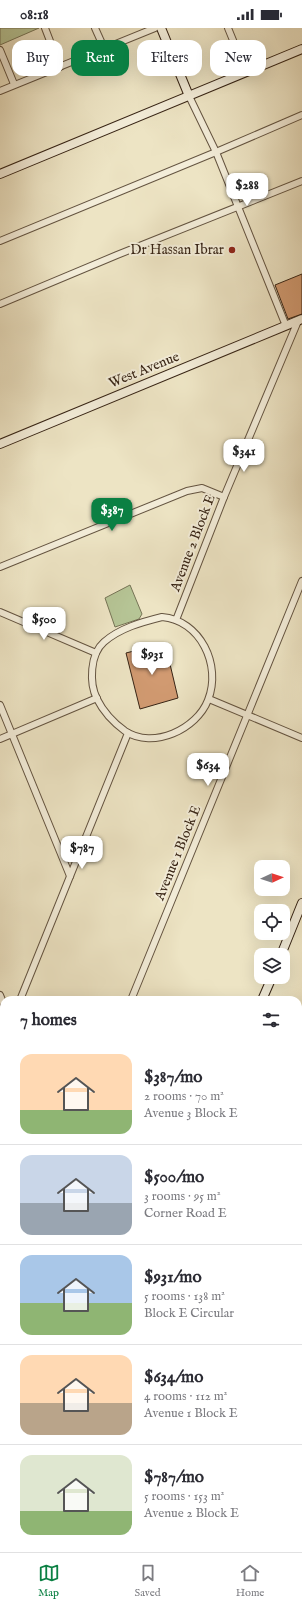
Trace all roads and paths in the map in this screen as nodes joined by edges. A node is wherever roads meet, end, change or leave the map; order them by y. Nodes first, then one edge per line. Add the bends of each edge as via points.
1 (45, 28) edge
2 (95, 28) edge
3 (155, 28) edge
4 (161, 28) edge
5 (228, 28) edge
6 (50, 40) edge
7 (100, 40) edge
8 (124, 40) edge
9 (233, 40) edge
10 (302, 49) edge
11 (0, 50) edge
12 (266, 64) edge
13 (36, 76) edge
14 (237, 76) edge
15 (14, 84) junction
16 (0, 91) edge
17 (190, 96) junction
18 (302, 115) edge
19 (216, 152) junction
20 (0, 174) edge
21 (302, 181) edge
22 (238, 208) junction
23 (0, 241) edge
24 (0, 304) edge
25 (300, 320) edge
26 (286, 326) junction
27 (0, 444) edge
28 (224, 497) junction
29 (0, 567) edge
30 (302, 581) edge
31 (0, 612) edge
32 (176, 620) junction
33 (96, 653) junction
34 (97, 698) junction
35 (209, 699) junction
36 (0, 704) edge
37 (246, 716) junction
38 (128, 733) junction
39 (12, 734) junction
40 (302, 738) edge
41 (0, 739) edge
42 (70, 876) junction
43 (302, 903) edge
44 (284, 948) edge
45 (269, 984) edge
46 (22, 996) edge
47 (133, 996) edge
48 (264, 996) edge

1 - 6 street
2 - 7 street
3 - 8 street
4 - 17 street
5 - 9 street
10 - 12 street
11 - 15 street
13 - 15 street
14 - 17 street
15 - 16 street
17 - 19 street
17 - 20 street
18 - 19 street
19 - 22 street
19 - 23 street
21 - 22 street
22 - 24 street via 116,255
22 - 26 street
25 - 26 street, West Avenue
25 - 28 street, Avenue 2 Block E
26 - 27 street, West Avenue
28 - 29 street via 202,488 187,491
28 - 32 street, Avenue 2 Block E
30 - 37 street, Avenue 1 Block E
31 - 33 street
32 - 33 street via 162,617 128,628 104,641
32 - 35 street via 193,630 208,655 212,674
33 - 34 street via 92,671
34 - 38 street via 113,720
34 - 39 street
35 - 37 street
35 - 38 street via 193,721 174,733 150,738
36 - 39 street
37 - 40 street
37 - 47 street, Avenue 1 Block E
38 - 42 street
39 - 41 street
39 - 42 street
42 - 46 street
43 - 44 street
45 - 48 street

